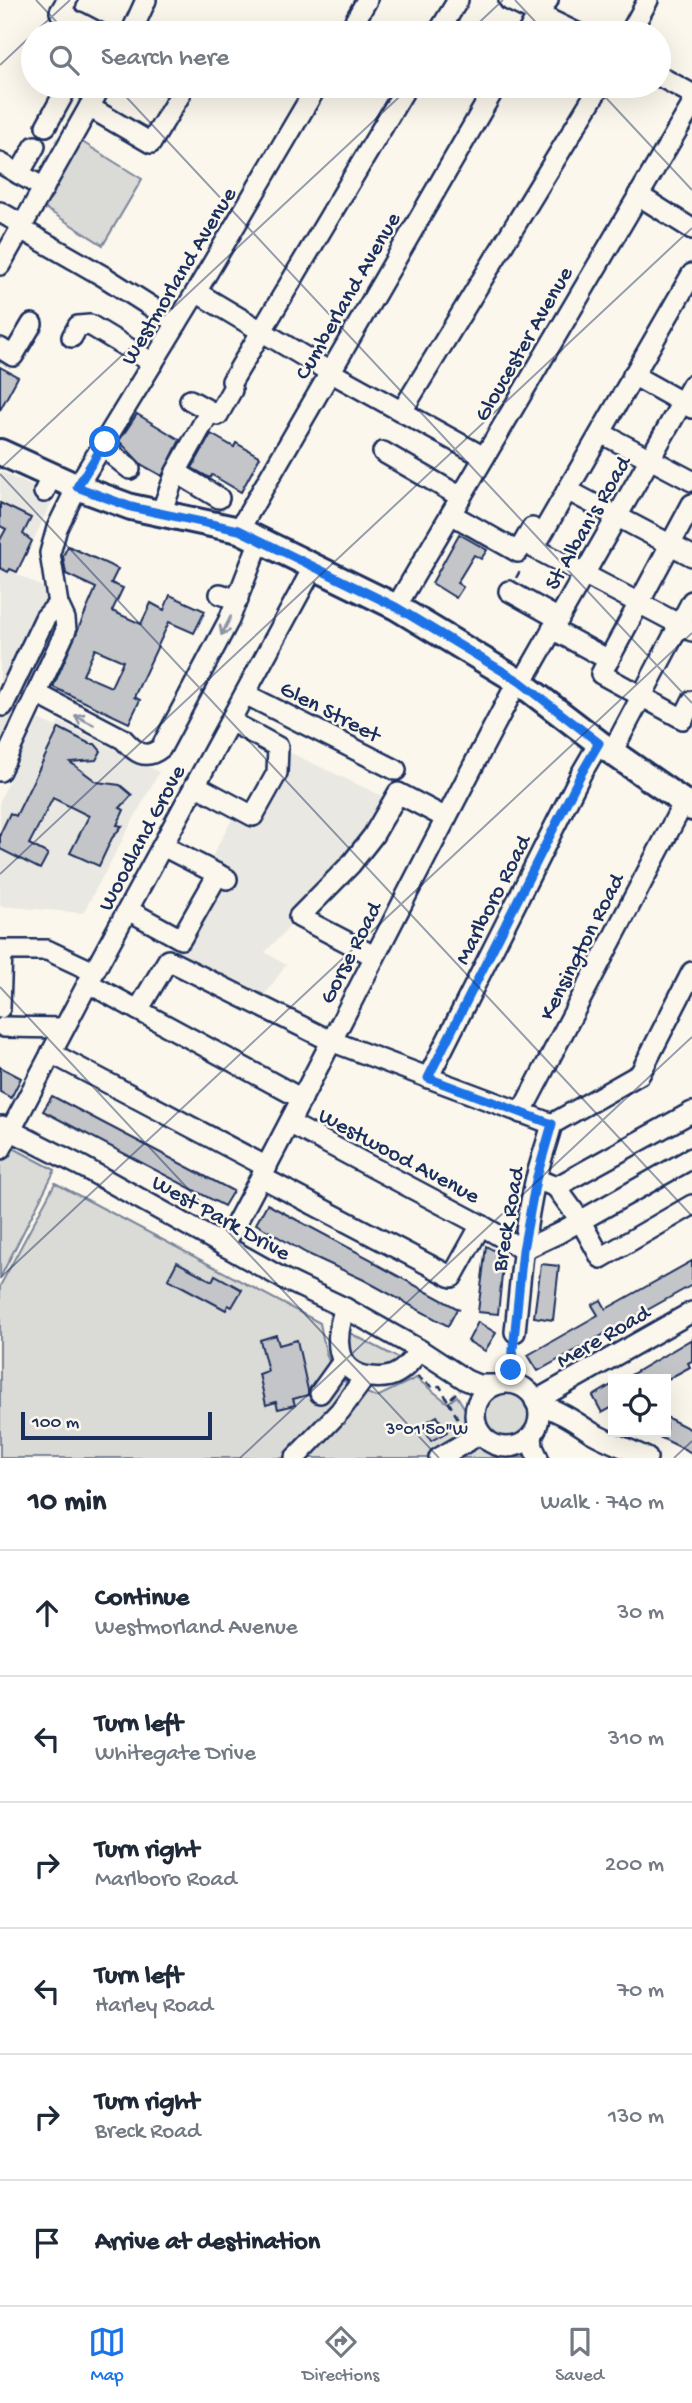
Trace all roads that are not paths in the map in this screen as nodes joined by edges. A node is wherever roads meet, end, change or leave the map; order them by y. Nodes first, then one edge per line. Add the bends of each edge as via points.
1 (146, 0) edge
2 (367, 0) edge
3 (458, 0) edge
4 (509, 0) edge
5 (648, 0) edge
6 (543, 7) edge
7 (136, 21) edge
8 (355, 21) edge
9 (445, 21) edge
10 (561, 21) edge
11 (637, 21) edge
12 (671, 83) edge
13 (692, 94) edge
14 (61, 98) edge
15 (94, 98) edge
16 (178, 98) edge
17 (310, 98) edge
18 (400, 98) edge
19 (489, 98) edge
20 (593, 98) edge
21 (692, 104) edge
22 (57, 105) junction
23 (86, 113) junction
24 (46, 126) dead end
25 (34, 146) dead end
26 (0, 163) edge
27 (19, 174) junction
28 (44, 188) junction
29 (638, 195) junction
30 (0, 212) edge
31 (22, 227) junction
32 (692, 229) edge
33 (0, 265) edge
34 (692, 274) edge
35 (196, 292) junction
36 (177, 323) junction
37 (32, 324) dead end
38 (262, 331) junction
39 (72, 337) dead end
40 (0, 348) edge
41 (153, 363) junction
42 (330, 372) junction
43 (633, 375) junction
44 (692, 385) edge
45 (190, 400) dead end
46 (687, 405) edge
47 (210, 411) junction
48 (402, 411) junction
49 (601, 433) junction
50 (105, 442) junction
51 (0, 452) edge
52 (383, 452) dead end
53 (484, 457) junction
54 (650, 460) junction
55 (130, 469) dead end
56 (176, 472) junction
57 (692, 481) edge
58 (77, 487) junction
59 (567, 490) junction
60 (219, 498) dead end
61 (692, 504) edge
62 (456, 505) junction
63 (161, 513) junction
64 (617, 517) junction
65 (532, 528) dead end
66 (249, 535) junction
67 (670, 545) junction
68 (692, 556) edge
69 (313, 568) junction
70 (584, 575) junction
71 (509, 591) dead end
72 (692, 601) edge
73 (638, 604) junction
74 (396, 607) junction
75 (61, 608) junction
76 (556, 624) junction
77 (686, 629) edge
78 (609, 660) junction
79 (520, 682) junction
80 (39, 688) junction
81 (245, 694) junction
82 (641, 695) junction
83 (692, 701) edge
84 (3, 706) dead end
85 (230, 721) junction
86 (605, 747) junction
87 (396, 770) dead end
88 (0, 771) edge
89 (195, 785) junction
90 (688, 805) edge
91 (446, 818) junction
92 (163, 846) junction
93 (128, 910) junction
94 (1, 950) edge
95 (374, 956) junction
96 (692, 972) edge
97 (91, 977) junction
98 (138, 1010) junction
99 (2, 1018) edge
100 (64, 1028) junction
101 (331, 1041) junction
102 (51, 1053) junction
103 (428, 1078) junction
104 (302, 1099) junction
105 (692, 1112) edge
106 (521, 1113) junction
107 (290, 1124) junction
108 (552, 1124) junction
109 (6, 1128) edge
110 (1, 1149) edge
111 (692, 1158) edge
112 (264, 1172) junction
113 (536, 1180) junction
114 (556, 1187) junction
115 (692, 1205) edge
116 (580, 1220) junction
117 (481, 1225) junction
118 (224, 1246) junction
119 (523, 1250) junction
120 (345, 1308) junction
121 (692, 1312) edge
122 (515, 1332) road end
123 (420, 1350) junction
124 (343, 1361) junction
125 (365, 1377) junction
126 (495, 1385) junction
127 (320, 1393) dead end
128 (536, 1402) junction
129 (534, 1431) junction
130 (592, 1432) junction
131 (480, 1438) edge
132 (518, 1453) edge
133 (295, 1458) edge
134 (439, 1458) edge
135 (538, 1458) edge
136 (647, 1458) edge

1 - 7 street
2 - 8 street
3 - 9 street
4 - 6 street
5 - 11 street
6 - 10 street
12 - 13 street
14 - 22 street
15 - 23 street
16 - 23 street via 151,143
17 - 35 street, Westmorland Avenue
18 - 38 street
19 - 42 street, Cumberland Avenue
20 - 48 street
21 - 29 street, Gloucester Avenue
22 - 23 street
22 - 24 street
23 - 28 street
25 - 27 street
26 - 27 street
27 - 28 street
28 - 31 street
29 - 32 street
29 - 53 street, Gloucester Avenue
30 - 31 street
31 - 33 street
31 - 36 street
34 - 43 street
35 - 36 street, Westmorland Avenue
35 - 38 street
36 - 41 street, Westmorland Avenue
37 - 40 street via 13,356
38 - 42 street
38 - 47 street via 218,415
39 - 41 street via 78,326 90,325
41 - 50 street, Westmorland Avenue
42 - 48 street
42 - 66 street, Cumberland Avenue
43 - 46 street
43 - 49 street
44 - 46 street, St Alban's Road
45 - 47 street
46 - 54 street, St Alban's Road
47 - 56 street
48 - 53 street
49 - 54 street
49 - 59 street
50 - 55 street
50 - 58 street, Westmorland Avenue
51 - 58 main road via 48,484
52 - 62 street
53 - 62 street, Gloucester Avenue
54 - 57 street
54 - 64 street, St Alban's Road
56 - 60 street
56 - 63 street
58 - 63 main road
58 - 75 street, Westmorland Avenue via 66,528 50,553
59 - 64 street
59 - 70 street via 534,548
61 - 67 street
62 - 65 street via 518,552
62 - 74 street, Gloucester Avenue
63 - 66 main road
64 - 67 street
64 - 70 street, St Alban's Road
66 - 69 main road
66 -> 80 street, Cumberland Avenue via 229,597 161,748 152,755 51,703
67 - 68 street
67 - 73 street
69 - 74 main road
69 - 81 street, Woodland Grove
70 - 73 street
70 - 76 street, St Alban's Road
71 - 76 street
72 - 77 street, Marlboro Road
73 - 77 street
73 - 78 street
74 - 79 main road
75 - 80 street, Westmorland Avenue via 66,630
75 - 84 street via 45,618
76 - 78 street
76 - 79 street, St Alban's Road
77 - 82 street, Marlboro Road
78 - 82 street via 601,674
79 - 86 main road
79 - 91 street, Gorse Road
80 - 88 street, Westmorland Avenue
81 - 85 street, Woodland Grove
81 - 87 street, Glen Street
82 - 83 street via 682,719
82 - 86 street, Marlboro Road
85 - 89 street, Woodland Grove
85 - 89 street via 278,747 277,773 253,816
86 - 90 main road
86 - 103 street, Marlboro Road via 581,774
89 - 92 street, Woodland Grove
90 - 106 street, Kensington Road
91 - 95 street, Gorse Road
91 - 95 street via 398,793 351,864 299,917
92 - 93 street, Woodland Grove
92 - 93 street via 223,877 181,939
93 - 97 street, Woodland Grove
94 - 97 street, Westwood Avenue via 47,950
94 - 99 street
95 - 101 street, Gorse Road
96 - 108 street via 640,1074
97 - 98 street, Westwood Avenue
97 - 100 street, Woodland Grove
98 - 101 street via 168,960
98 - 104 street, Westwood Avenue
99 - 100 street
100 - 102 street, Woodland Grove
101 - 103 street
101 - 104 street, Gorse Road
102 - 109 street, Woodland Grove
102 - 112 street
103 - 106 street
104 - 107 street, Gorse Road
105 - 114 street
106 - 108 street
107 - 112 street, Gorse Road
107 - 117 street, Westwood Avenue
108 - 113 street, Breck Road
109 - 110 street, Woodland Grove
109 - 118 street, West Park Drive
111 - 116 street
112 - 117 street via 452,1277
112 - 118 street, Gorse Road
113 - 114 street
113 - 119 street, Breck Road
114 - 116 street
115 - 116 street via 601,1258
116 - 119 street
117 - 119 street, Westwood Avenue
118 - 120 street, West Park Drive
119 - 122 street, Breck Road
120 - 123 street, West Park Drive
120 - 124 street via 338,1334
121 - 128 street, Mere Road
123 - 125 street via 400,1372
123 - 126 street, West Park Drive via 471,1382
123 - 131 street, West Park Drive via 459,1390
124 - 125 street
124 - 127 street
125 - 133 street
126 - 128 street via 514,1384 527,1390
126 - 131 street via 480,1397
128 - 129 street via 539,1416
128 - 130 street
129 - 130 street via 557,1424
129 - 132 street
129 - 135 street
130 - 136 street
131 - 132 street
131 - 134 street

